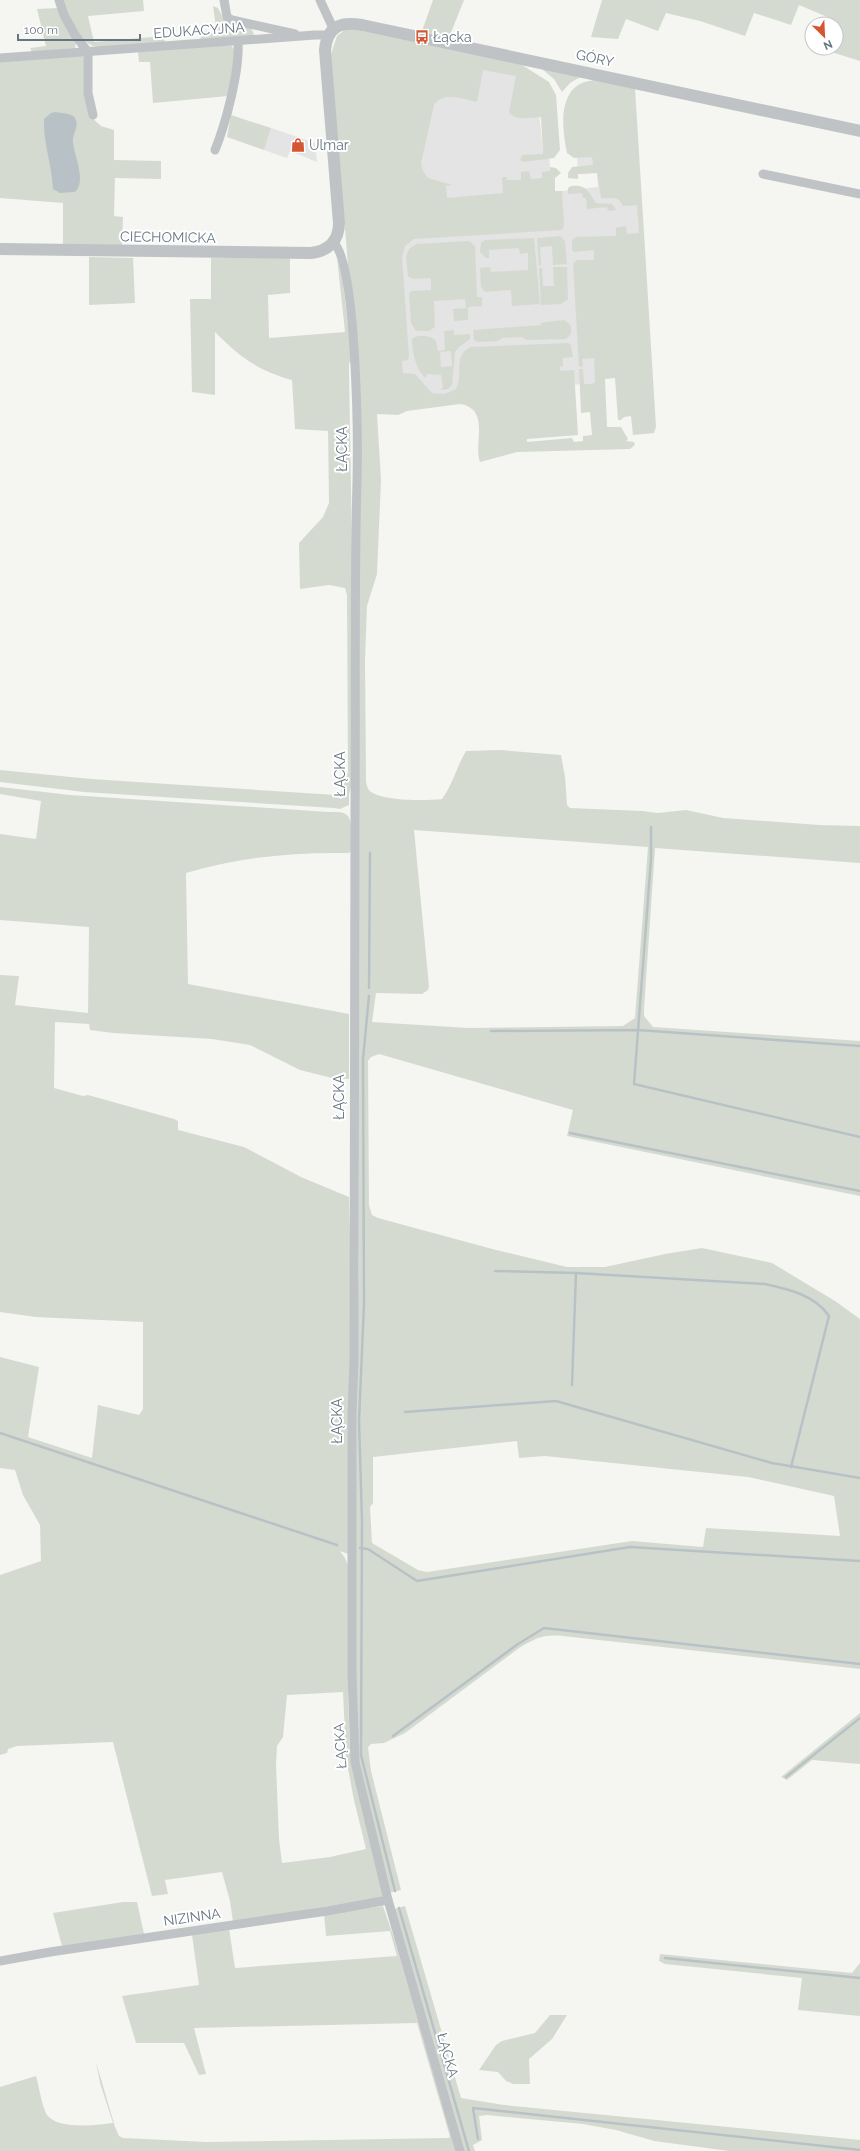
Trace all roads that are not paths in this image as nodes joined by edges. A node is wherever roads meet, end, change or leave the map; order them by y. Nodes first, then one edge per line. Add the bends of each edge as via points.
1 (59, 0) edge
2 (224, 0) edge
3 (320, 0) edge
4 (331, 32) junction
5 (302, 36) junction
6 (238, 41) junction
7 (88, 52) junction
8 (0, 58) edge
9 (93, 115) dead end
10 (860, 130) edge
11 (215, 150) dead end
12 (763, 174) dead end
13 (860, 194) edge
14 (334, 243) junction
15 (0, 249) edge
16 (388, 1900) junction
17 (0, 1962) edge
18 (460, 2151) edge

1 - 7 street via 75,35
2 - 5 street via 227,17 232,20
3 - 4 street
4 - 5 street, EDUKACYJNA
4 - 10 street, GÓRY via 348,23 362,25
4 - 14 street via 325,54 339,223
5 - 6 street, EDUKACYJNA
6 - 7 street, EDUKACYJNA
6 - 11 street via 230,98
7 - 8 street, EDUKACYJNA
7 - 9 street via 88,88
12 - 13 street
14 - 15 street, CIECHOMICKA via 323,250 311,253
14 - 16 street, ŁĄCKA via 341,255 347,288 355,366 358,451 352,1415 354,1747 359,1785
16 - 17 street, NIZINNA
16 - 18 street, ŁĄCKA

